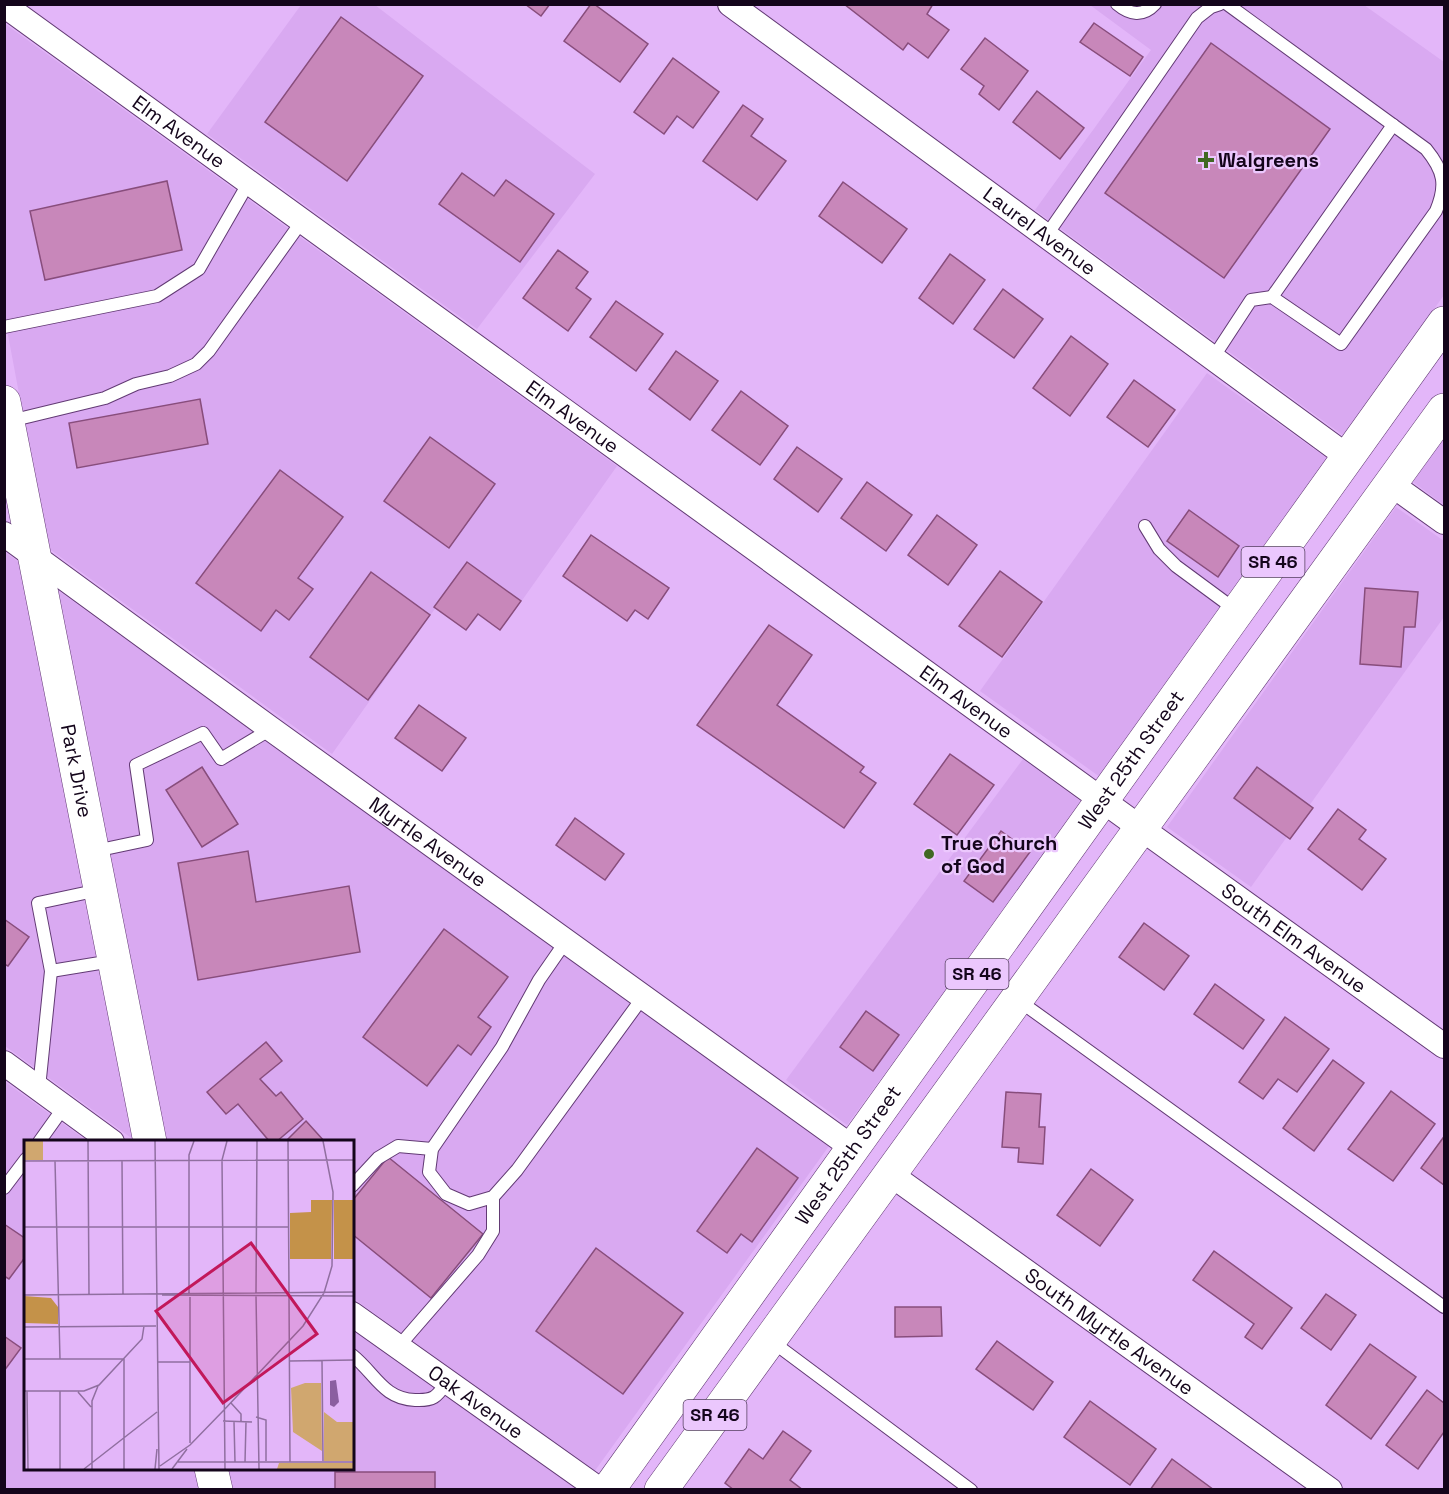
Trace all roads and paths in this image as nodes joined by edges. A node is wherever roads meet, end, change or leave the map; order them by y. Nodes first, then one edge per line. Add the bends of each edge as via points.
1 (730, 4) edge
2 (1117, 4) edge
3 (1155, 4) edge
4 (1220, 4) edge
5 (1227, 4) edge
6 (4, 5) edge
7 (1393, 125) junction
8 (249, 182) junction
9 (302, 221) junction
10 (1046, 236) junction
11 (1272, 297) junction
12 (1444, 323) edge
13 (4, 327) edge
14 (1213, 358) junction
15 (1444, 410) edge
16 (6, 411) edge
17 (1348, 457) junction
18 (1391, 484) junction
19 (1444, 522) edge
20 (1145, 526) dead end
21 (4, 534) edge
22 (34, 555) junction
23 (1238, 611) junction
24 (271, 729) junction
25 (1102, 801) junction
26 (1142, 830) junction
27 (92, 852) junction
28 (100, 890) junction
29 (566, 942) junction
30 (114, 961) junction
31 (51, 971) junction
32 (643, 997) junction
33 (1018, 1000) junction
34 (1444, 1046) edge
35 (4, 1063) edge
36 (39, 1088) junction
37 (64, 1107) junction
38 (40, 1140) edge
39 (109, 1140) edge
40 (150, 1140) edge
41 (853, 1148) junction
42 (432, 1149) junction
43 (24, 1162) edge
44 (890, 1174) junction
45 (354, 1184) edge
46 (4, 1188) edge
47 (493, 1197) junction
48 (1444, 1307) edge
49 (356, 1322) edge
50 (770, 1340) junction
51 (399, 1346) junction
52 (354, 1357) edge
53 (448, 1381) junction
54 (211, 1470) edge
55 (216, 1490) edge
56 (600, 1490) edge
57 (608, 1490) edge
58 (661, 1490) edge
59 (971, 1490) edge
60 (1330, 1490) edge

1 - 10 street, Laurel Avenue
2 - 3 lane via 1139,14
4 - 10 lane via 1197,18
5 - 7 lane
6 - 8 street, Elm Avenue
7 - 11 lane
7 - 11 lane via 1426,149 1443,179 1442,197 1423,230 1341,344
8 - 9 street, Elm Avenue
8 - 13 lane via 199,269 157,297
9 - 16 lane via 196,364 105,398
9 - 25 street, Elm Avenue
10 - 14 street, Laurel Avenue
11 - 14 lane via 1251,300
12 - 17 main road, West 25th Street / SR 46
14 - 17 street, Laurel Avenue
15 - 18 main road, SR 46
16 - 22 main road, Park Drive
17 - 23 main road, West 25th Street / SR 46
18 - 19 street
18 - 26 main road, SR 46
20 - 23 lane via 1159,549 1176,566
21 - 22 street, Myrtle Avenue
22 - 24 street, Myrtle Avenue
22 - 27 main road, Park Drive
23 - 25 main road, West 25th Street / SR 46
24 - 27 lane via 221,759 203,733 136,765 147,840
24 - 29 street, Myrtle Avenue
25 - 26 street, Elm Avenue
25 - 41 main road, West 25th Street / SR 46
26 - 33 main road, SR 46
26 - 34 street, South Elm Avenue
27 - 28 main road, Park Drive
28 - 30 main road, Park Drive
28 - 31 lane via 38,903
29 - 32 street, Myrtle Avenue
29 - 42 lane via 539,980 502,1047
30 - 31 lane
30 - 40 main road, Park Drive
31 - 36 lane
32 - 41 street, Myrtle Avenue
32 - 47 lane
33 - 44 main road, SR 46
33 - 48 lane
35 - 36 street
36 - 37 street
37 - 38 lane
37 - 39 street
41 - 50 main road via 848,1191 779,1287
41 - 57 main road, West 25th Street / SR 46
42 - 45 lane via 398,1146 378,1158
42 - 47 lane via 429,1172 446,1194 469,1204
43 - 46 lane
44 - 50 main road, SR 46
44 - 60 street, South Myrtle Avenue
47 - 51 lane via 493,1231
49 - 51 street, Oak Avenue
50 - 58 main road, SR 46
50 - 59 lane
51 - 53 street, Oak Avenue
52 - 53 lane via 396,1397 426,1401 437,1396
53 - 56 street, Oak Avenue
54 - 55 main road

